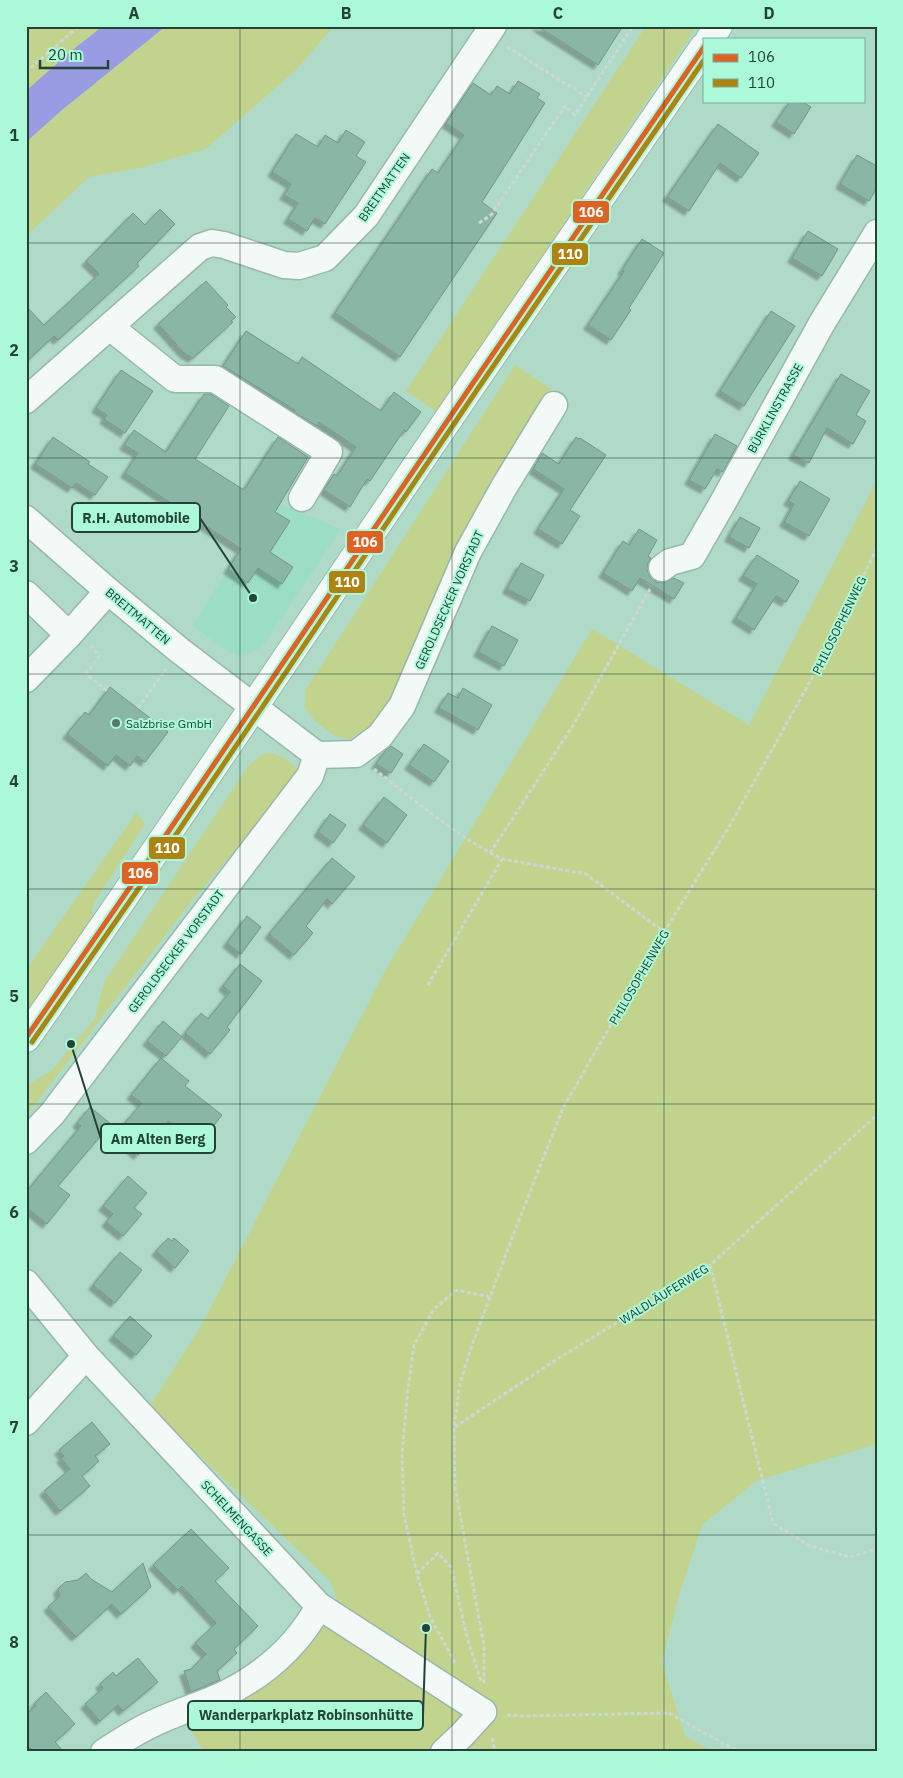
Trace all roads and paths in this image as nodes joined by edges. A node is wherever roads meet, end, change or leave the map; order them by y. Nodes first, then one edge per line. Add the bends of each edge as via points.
1 (79, 26) edge
2 (633, 26) edge
3 (718, 26) edge
4 (490, 30) edge
5 (711, 38) edge
6 (703, 48) edge
7 (26, 72) edge
8 (587, 97) junction
9 (479, 223) dead end
10 (877, 233) edge
11 (110, 327) junction
12 (26, 400) edge
13 (554, 405) dead end
14 (302, 498) dead end
15 (26, 519) edge
16 (877, 548) edge
17 (662, 568) joint
18 (108, 591) junction
19 (26, 594) edge
20 (73, 632) junction
21 (164, 671) dead end
22 (26, 679) edge
23 (107, 691) dead end
24 (138, 708) dead end
25 (254, 709) junction
26 (356, 754) junction
27 (317, 755) junction
28 (490, 853) junction
29 (502, 859) junction
30 (664, 932) junction
31 (428, 985) dead end
32 (26, 1038) edge
33 (877, 1115) edge
34 (26, 1141) edge
35 (710, 1265) junction
36 (26, 1283) edge
37 (490, 1297) junction
38 (86, 1356) junction
39 (26, 1422) edge
40 (454, 1427) junction
41 (877, 1550) edge
42 (417, 1574) junction
43 (319, 1606) junction
44 (483, 1702) junction
45 (104, 1752) edge
46 (444, 1752) edge
47 (739, 1752) edge

1 - 7 path
2 - 8 path
3 - 5 main road
4 - 8 path
4 - 11 street, BREITMATTEN via 366,216 325,258 299,266 284,265 224,244 212,243 200,247
6 - 25 main road
8 - 9 path via 575,115 565,106 491,215
10 - 17 street, BÜRKLINSTRASSE via 822,323 692,556 670,562
11 - 12 street, BREITMATTEN
11 - 14 street via 176,380 215,379 329,452
13 - 26 street, GEROLDSECKER VORSTADT via 468,552 402,706 380,736
15 - 18 street, BREITMATTEN
16 - 30 path, PHILOSOPHENWEG via 822,660 730,825
17 - 28 path via 576,721
18 - 20 street
18 - 25 street, BREITMATTEN
19 - 20 street
20 - 22 street
20 - 23 path via 83,633 99,656 86,674
21 - 24 path
25 - 27 street
25 - 32 main road
26 - 27 street
26 - 28 path via 433,814
27 - 34 street, GEROLDSECKER VORSTADT via 310,776 52,1114
28 - 29 path
29 - 30 path via 586,874
29 - 31 path
30 - 37 path, PHILOSOPHENWEG via 563,1108
33 - 35 path, WALDLÄUFERWEG
35 - 40 path, WALDLÄUFERWEG
35 - 41 path via 773,1523 810,1546 850,1557
36 - 38 street, SCHELMENGASSE
37 - 40 path, PHILOSOPHENWEG via 460,1383
37 - 42 path via 457,1290 434,1309 414,1345 402,1454 404,1515
38 - 39 street
38 - 43 street, SCHELMENGASSE
40 - 44 path, PHILOSOPHENWEG via 455,1487 484,1646
42 - 44 path via 430,1617 455,1663
42 - 44 path via 438,1553 451,1566
43 - 44 street, SCHELMENGASSE
43 - 45 street via 293,1645 259,1675 225,1694 152,1724
44 - 46 street via 463,1734
44 - 47 path via 525,1716 668,1713

